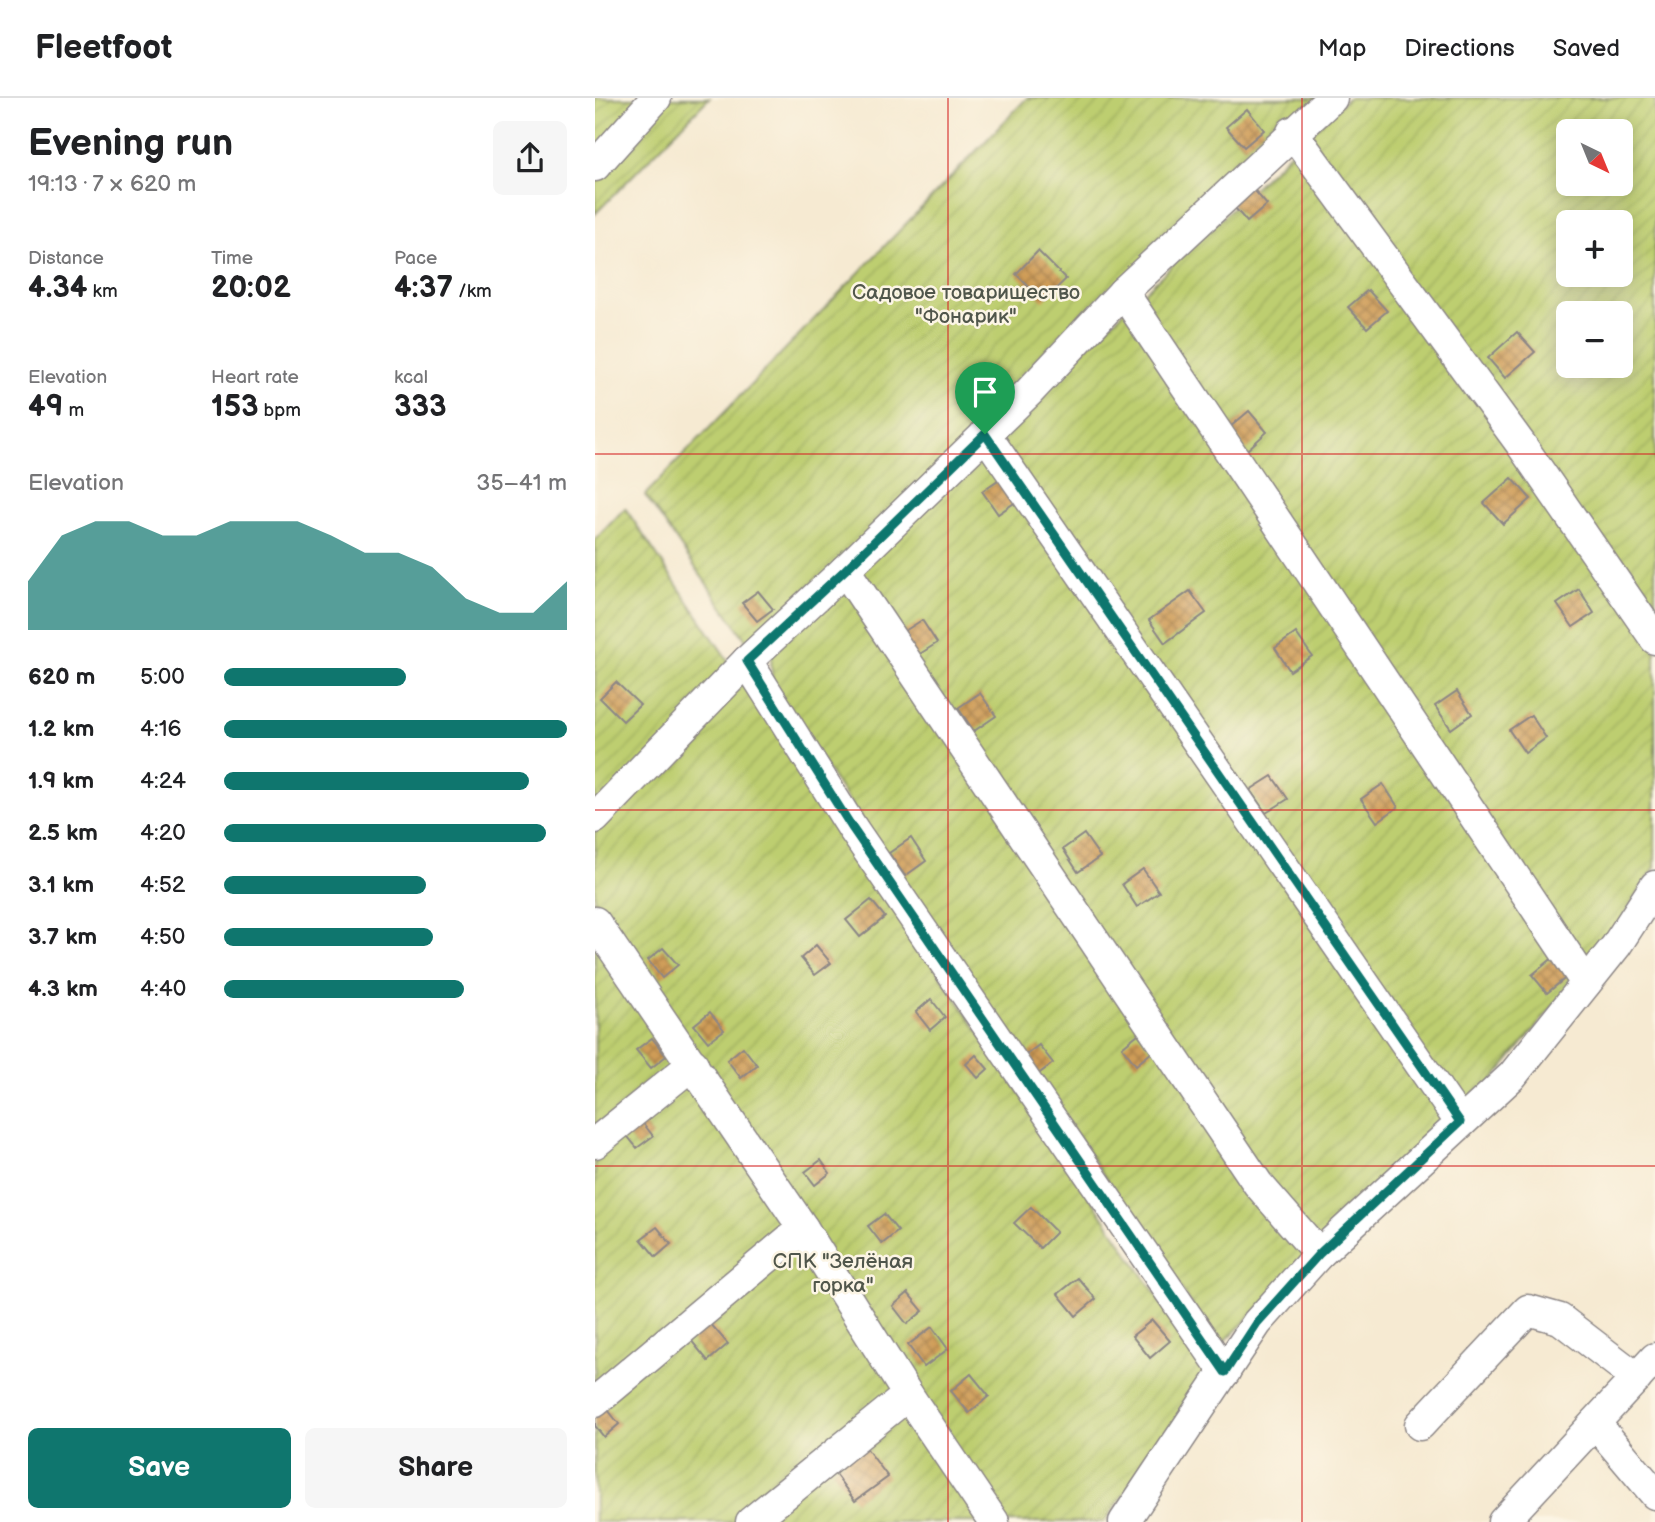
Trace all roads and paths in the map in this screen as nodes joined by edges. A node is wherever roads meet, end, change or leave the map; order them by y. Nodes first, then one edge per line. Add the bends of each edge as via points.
1 (656, 98) edge
2 (1332, 98) edge
3 (1292, 132) junction
4 (595, 166) edge
5 (1123, 292) junction
6 (985, 434) junction
7 (845, 570) junction
8 (1655, 639) edge
9 (747, 661) junction
10 (595, 818) edge
11 (1655, 886) edge
12 (595, 922) edge
13 (1586, 984) junction
14 (693, 1064) junction
15 (1460, 1122) junction
16 (595, 1143) edge
17 (803, 1228) junction
18 (1319, 1254) junction
19 (1646, 1368) edge
20 (1225, 1372) junction
21 (908, 1395) junction
22 (595, 1402) edge
23 (1595, 1423) junction
24 (1420, 1425) dead end
25 (1655, 1494) edge
26 (751, 1522) edge
27 (994, 1522) edge
28 (1124, 1522) edge
29 (1503, 1522) edge

1 - 4 street
2 - 3 street
3 - 5 street
3 - 8 street via 1520,443
5 - 6 street
5 - 13 street
6 - 7 street
6 - 15 street
7 - 9 street
7 - 18 street via 1258,1184
9 - 10 street
9 - 20 street via 853,829
11 - 13 street
12 - 14 street
13 - 15 street via 1512,1076
14 - 16 street
14 - 17 street
15 - 18 street
17 - 21 street
17 - 22 street
18 - 20 street via 1257,1323
19 - 23 street
19 - 24 street via 1560,1318 1528,1310
20 - 28 street
21 - 26 street
21 - 27 street
23 - 25 street
23 - 29 street

